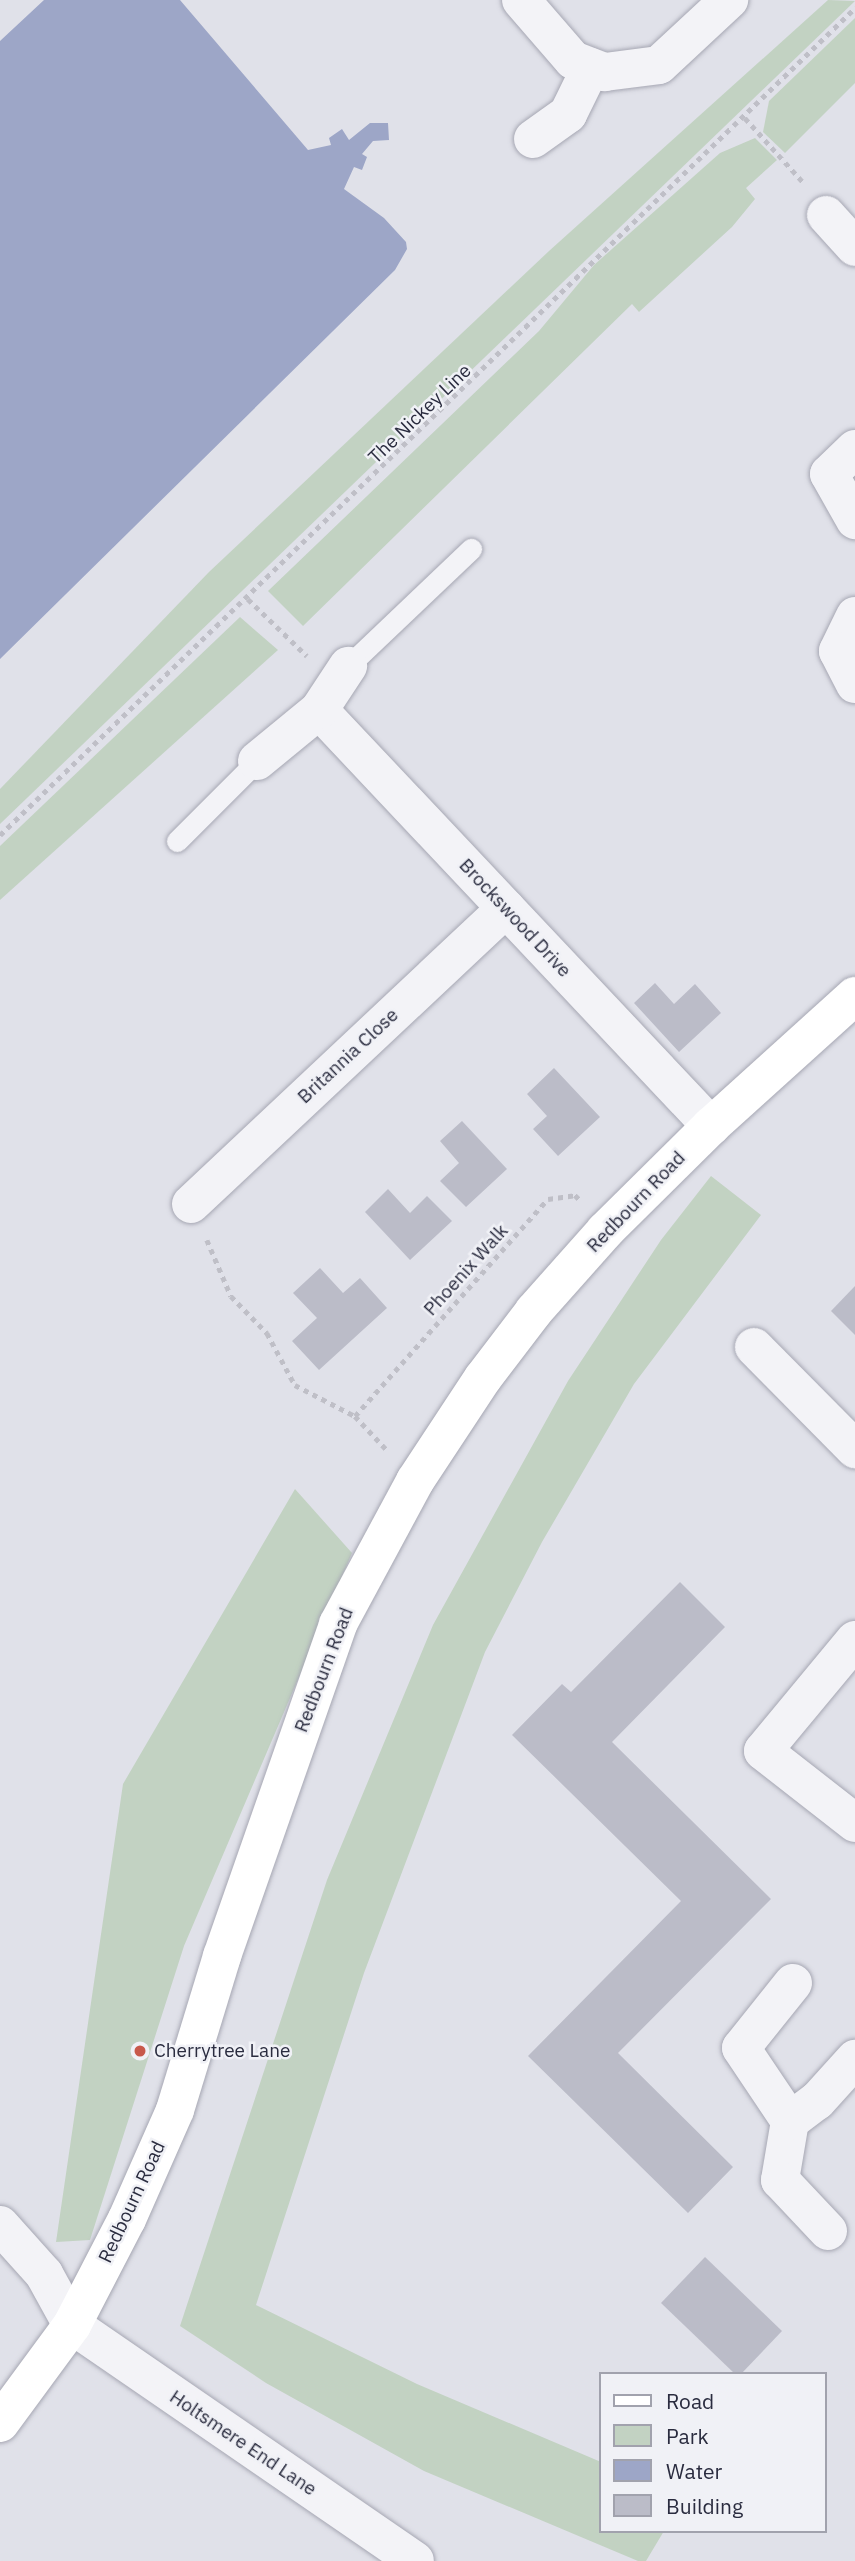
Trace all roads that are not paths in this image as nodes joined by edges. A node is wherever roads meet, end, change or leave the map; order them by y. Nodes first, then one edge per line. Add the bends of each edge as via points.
1 (521, 0) edge
2 (729, 0) edge
3 (591, 67) junction
4 (533, 139) dead end
5 (826, 215) road end
6 (855, 247) edge
7 (855, 449) edge
8 (855, 520) edge
9 (471, 549) dead end
10 (855, 616) edge
11 (855, 684) edge
12 (333, 686) junction
13 (257, 761) joint
14 (177, 841) dead end
15 (506, 908) junction
16 (855, 996) edge
17 (710, 1126) junction
18 (191, 1204) road end
19 (754, 1347) dead end
20 (855, 1449) edge
21 (855, 1640) edge
22 (855, 1823) edge
23 (793, 1983) dead end
24 (855, 2059) edge
25 (790, 2121) junction
26 (0, 2225) edge
27 (828, 2231) dead end
28 (72, 2325) junction
29 (0, 2423) edge
30 (415, 2561) edge

1 - 3 street via 573,60
2 - 3 street via 659,65 605,72
3 - 4 street via 568,114
5 - 6 street
7 - 8 street via 829,474
9 - 12 lane
10 - 11 street via 838,651
12 - 13 street
12 - 15 street, Brockswood Drive
13 - 14 lane
15 - 17 street, Brockswood Drive
15 - 18 street, Britannia Close
16 - 17 main road, Redbourn Road
17 - 28 main road, Redbourn Road via 605,1231 534,1311 483,1378 415,1481 338,1624 222,1956 175,2110 127,2219
19 - 20 street
21 - 22 street via 763,1751
23 - 25 street via 741,2048
24 - 25 street via 817,2101
25 - 27 street via 780,2180
26 - 28 street via 44,2274
28 - 29 main road, Redbourn Road
28 - 30 street, Holtsmere End Lane

